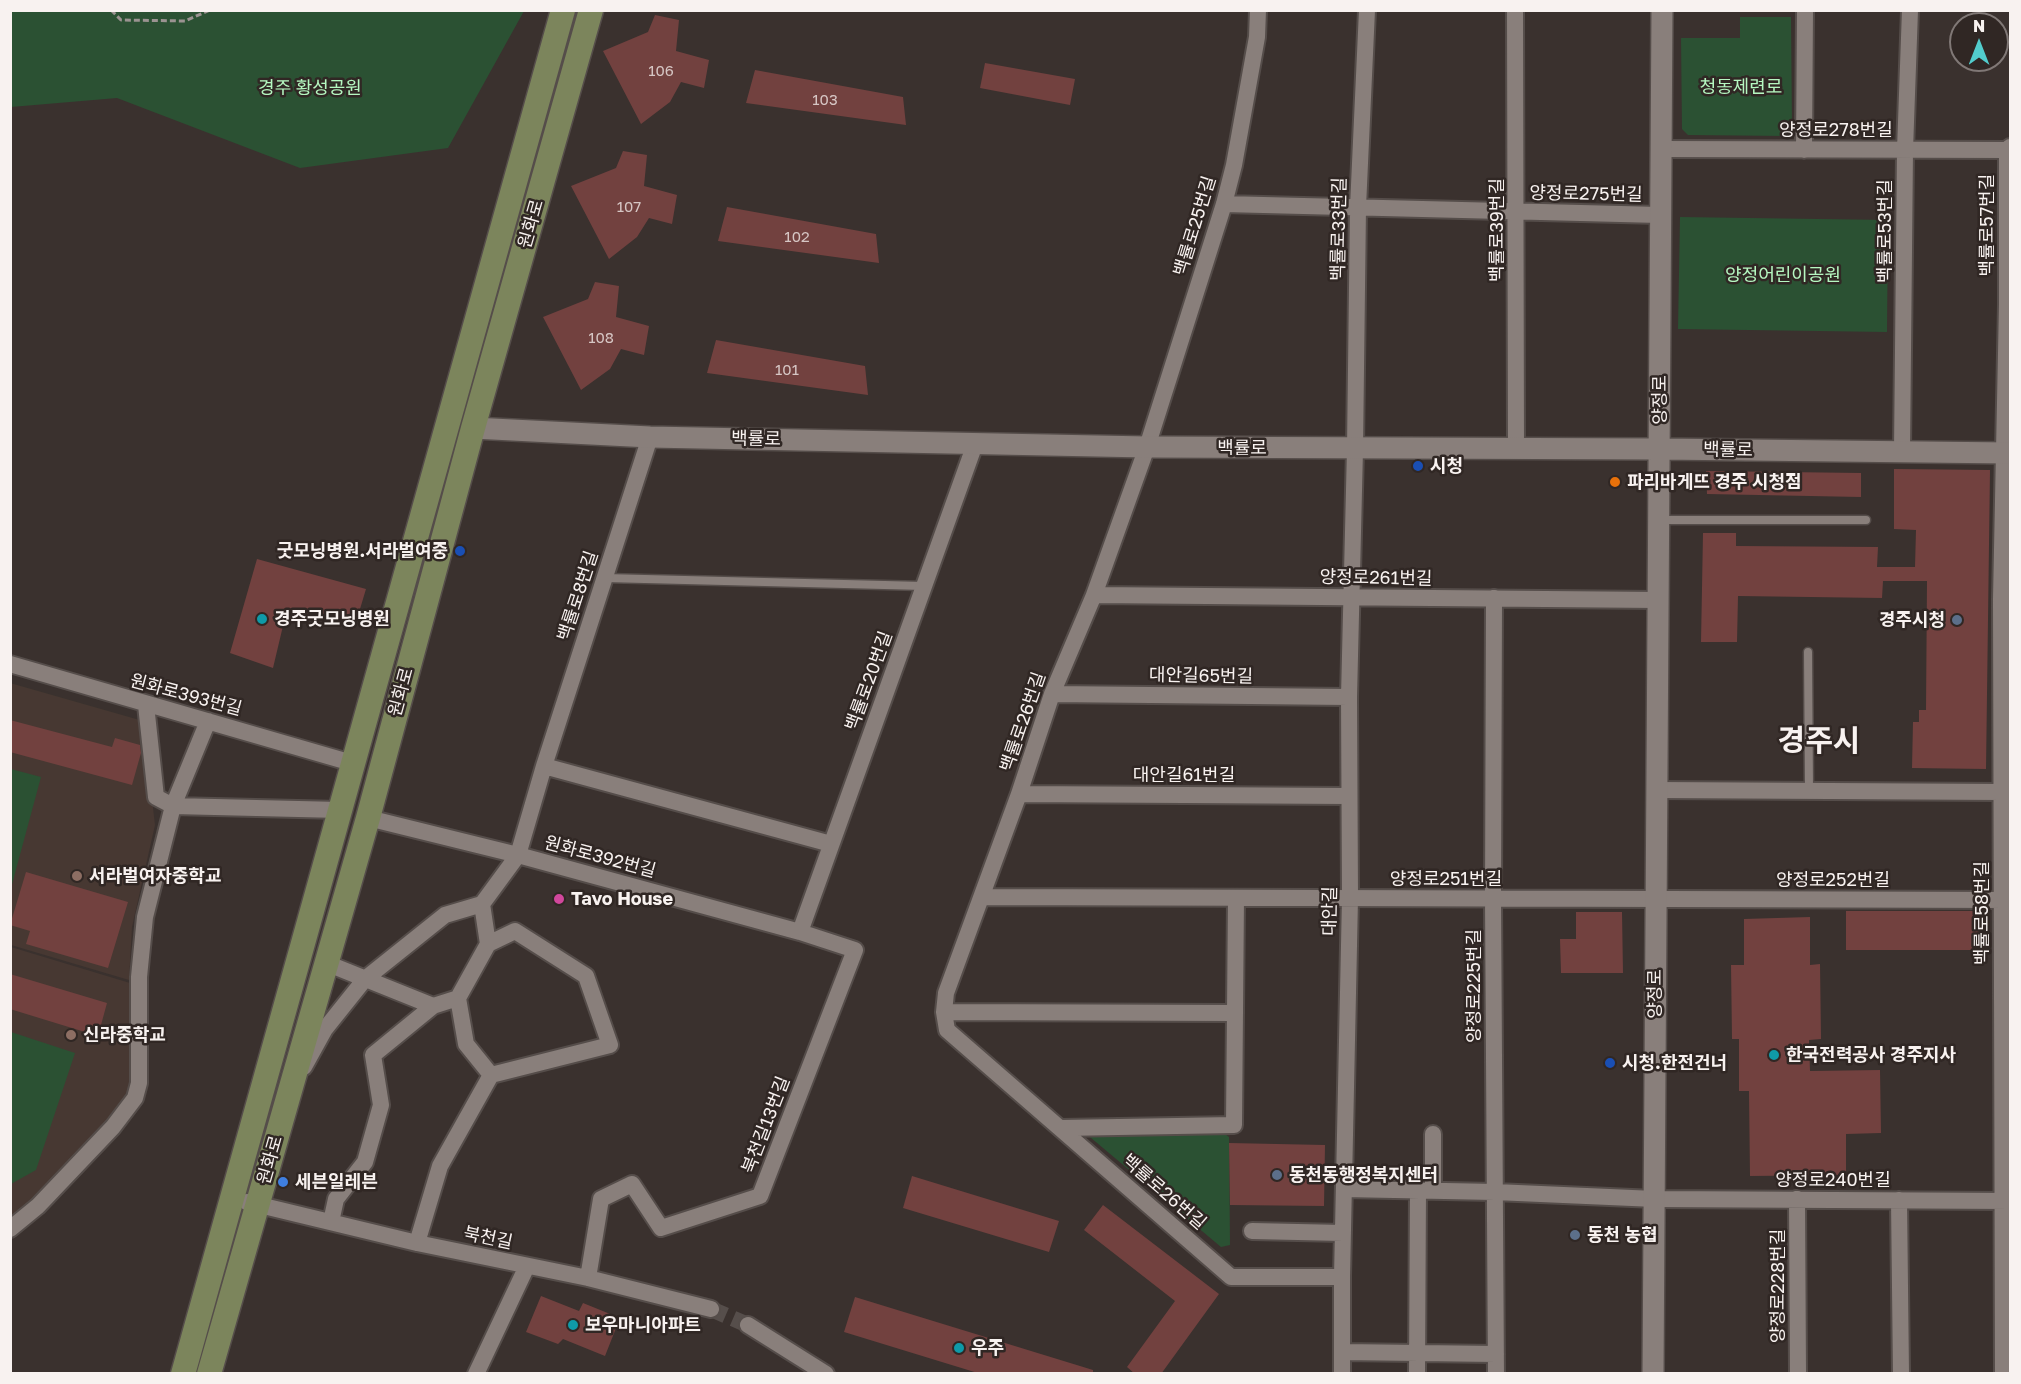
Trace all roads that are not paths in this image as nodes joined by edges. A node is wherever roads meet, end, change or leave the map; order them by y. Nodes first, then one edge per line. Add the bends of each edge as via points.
1 (563, 10) edge
2 (591, 10) edge
3 (1258, 10) edge
4 (1367, 10) edge
5 (1515, 10) edge
6 (1662, 10) edge
7 (1805, 10) edge
8 (1910, 10) edge
9 (1661, 149) junction
10 (2009, 149) edge
11 (1804, 150) junction
12 (1905, 150) junction
13 (1224, 204) junction
14 (1358, 207) junction
15 (1517, 211) junction
16 (1660, 215) junction
17 (2009, 304) edge
18 (446, 426) junction
19 (473, 428) junction
20 (650, 437) junction
21 (975, 444) junction
22 (1148, 447) junction
23 (1355, 449) junction
24 (1516, 449) junction
25 (1660, 449) junction
26 (1902, 451) junction
27 (2007, 453) edge
28 (1658, 520) junction
29 (1866, 520) dead end
30 (604, 578) junction
31 (924, 586) junction
32 (1094, 594) junction
33 (1352, 597) junction
34 (1494, 598) junction
35 (2006, 599) edge
36 (1658, 600) junction
37 (1808, 652) dead end
38 (10, 664) edge
39 (1052, 694) junction
40 (1349, 697) junction
41 (146, 705) junction
42 (208, 721) junction
43 (352, 764) junction
44 (544, 766) junction
45 (1656, 790) junction
46 (1809, 791) junction
47 (2002, 792) junction
48 (1019, 794) junction
49 (1348, 796) junction
50 (173, 806) junction
51 (340, 810) junction
52 (368, 818) junction
53 (831, 844) junction
54 (518, 855) junction
55 (982, 897) junction
56 (1236, 898) junction
57 (1350, 898) junction
58 (1493, 899) junction
59 (1655, 899) junction
60 (2006, 900) edge
61 (482, 904) junction
62 (800, 932) junction
63 (488, 944) junction
64 (855, 950) joint
65 (326, 963) junction
66 (364, 979) junction
67 (458, 998) junction
68 (433, 1006) junction
69 (944, 1012) junction
70 (1234, 1013) junction
71 (491, 1075) junction
72 (290, 1091) junction
73 (1061, 1128) junction
74 (1433, 1134) dead end
75 (1344, 1189) junction
76 (1426, 1190) junction
77 (1495, 1192) junction
78 (232, 1198) junction
79 (1655, 1198) junction
80 (1797, 1199) junction
81 (1899, 1200) junction
82 (2006, 1201) edge
83 (257, 1205) junction
84 (331, 1222) junction
85 (10, 1229) edge
86 (1252, 1231) dead end
87 (1343, 1233) junction
88 (417, 1243) junction
89 (527, 1266) junction
90 (1342, 1277) junction
91 (588, 1278) junction
92 (711, 1309) tunnel mouth
93 (748, 1325) tunnel mouth
94 (1342, 1352) junction
95 (1417, 1353) junction
96 (1496, 1354) junction
97 (183, 1374) edge
98 (209, 1374) edge
99 (476, 1374) edge
100 (826, 1374) edge
101 (1342, 1374) edge
102 (1417, 1374) edge
103 (1496, 1374) edge
104 (1653, 1374) edge
105 (1798, 1374) edge
106 (1901, 1374) edge
107 (2002, 1374) edge

1 - 18 main road, 원화로
2 - 19 main road, 원화로
3 - 13 street, 백률로25번길 via 1257,37
4 - 14 street, 백률로33번길
5 - 15 street, 백률로39번길
6 - 9 street, 양정로
7 - 11 street
8 - 12 street, 백률로53번길
9 - 11 street, 양정로278번길
9 - 16 street, 양정로
10 - 12 street, 양정로278번길
10 - 17 street, 백률로57번길
11 - 12 street, 양정로278번길
12 - 26 street, 백률로53번길
13 - 14 street, 양정로275번길
13 - 22 street, 백률로25번길
14 - 15 street, 양정로275번길
14 - 23 street, 백률로33번길
15 - 16 street, 양정로275번길
15 - 24 street, 백률로39번길
16 - 25 street, 양정로
17 - 27 street, 백률로57번길
18 - 19 main road
18 - 43 main road, 원화로
19 - 20 street, 백률로
19 - 52 main road, 원화로
20 - 21 street, 백률로
20 - 30 street, 백률로8번길
21 - 22 street, 백률로
21 - 31 street, 백률로20번길
22 - 23 street, 백률로
22 - 32 street, 백률로26번길
23 - 24 street, 백률로
23 - 33 street, 대안길
24 - 25 street, 백률로
25 - 26 street, 백률로
25 - 28 street, 양정로
26 - 27 street, 백률로
27 - 35 street, 백률로58번길
28 - 29 lane
28 - 36 street, 양정로
30 - 31 lane
30 - 44 street, 백률로8번길
31 - 53 street, 백률로20번길
32 - 33 street, 양정로261번길
32 - 39 street, 백률로26번길
33 - 34 street, 양정로261번길
33 - 40 street, 대안길
34 - 36 street, 양정로261번길
34 - 58 street, 양정로225번길
35 - 47 street, 백률로58번길
36 - 45 street, 양정로
37 - 46 lane
38 - 41 street, 원화로393번길
39 - 40 street, 대안길65번길
39 - 48 street, 백률로26번길
40 - 49 street, 대안길
41 - 42 street, 원화로393번길
41 - 50 street via 156,797
42 - 43 street, 원화로393번길
42 - 50 street
43 - 51 main road, 원화로
44 - 53 street
44 - 54 street, 백률로8번길
45 - 46 street
45 - 59 street, 양정로
46 - 47 street
47 - 60 street, 백률로58번길
48 - 49 street, 대안길61번길
48 - 55 street, 백률로26번길
49 - 57 street, 대안길
50 - 51 street
50 - 85 street via 145,918 139,977 139,1083 135,1098 53,1191
51 - 52 main road
51 - 78 main road, 원화로
52 - 54 street, 원화로392번길
52 - 65 main road, 원화로
53 - 62 street, 백률로20번길
54 - 61 street
54 - 62 street, 원화로392번길
55 - 56 street, 양정로251번길
55 - 69 street, 백률로26번길 via 946,993
56 - 57 street, 양정로251번길
56 - 70 street
57 - 58 street, 양정로251번길
57 - 75 street, 대안길
58 - 59 street, 양정로251번길
58 - 77 street, 양정로225번길
59 - 60 street, 양정로252번길
59 - 79 street, 양정로
60 - 82 street, 백률로58번길
61 - 63 street
61 - 66 street via 445,915
62 - 64 street, 원화로392번길
63 - 67 street
63 - 71 street via 514,931 586,976 610,1045
64 - 91 street, 북천길13번길 via 760,1196 661,1228 632,1184 601,1199
65 - 66 street
65 - 72 main road, 원화로
66 - 68 street
66 - 72 street via 325,1029
67 - 68 street
67 - 71 street via 466,1044
68 - 84 street via 373,1055 381,1105 365,1162 336,1199
69 - 70 street
69 - 73 street, 백률로26번길 via 947,1030
70 - 73 street via 1234,1125
71 - 88 street via 440,1166
72 - 83 main road, 원화로
73 - 90 street, 백률로26번길 via 1231,1277
74 - 76 street
75 - 76 street
75 - 87 street, 대안길
76 - 77 street
76 - 95 street
77 - 79 street
77 - 96 street, 양정로225번길
78 - 83 street, 북천길
78 - 97 main road, 원화로
79 - 80 street, 양정로240번길
79 - 104 street, 양정로
80 - 81 street, 양정로240번길
80 - 105 street, 양정로228번길
81 - 82 street, 양정로240번길
81 - 106 street
82 - 107 street, 백률로58번길
83 - 84 street, 북천길
83 - 98 main road, 원화로
84 - 88 street, 북천길
86 - 87 street
87 - 90 street, 대안길
88 - 89 street, 북천길
89 - 91 street, 북천길
89 - 99 street
90 - 94 street, 대안길
91 - 92 street, 북천길
93 - 100 street
94 - 95 street
94 - 101 street, 대안길
95 - 96 street
95 - 102 street
96 - 103 street, 양정로225번길

